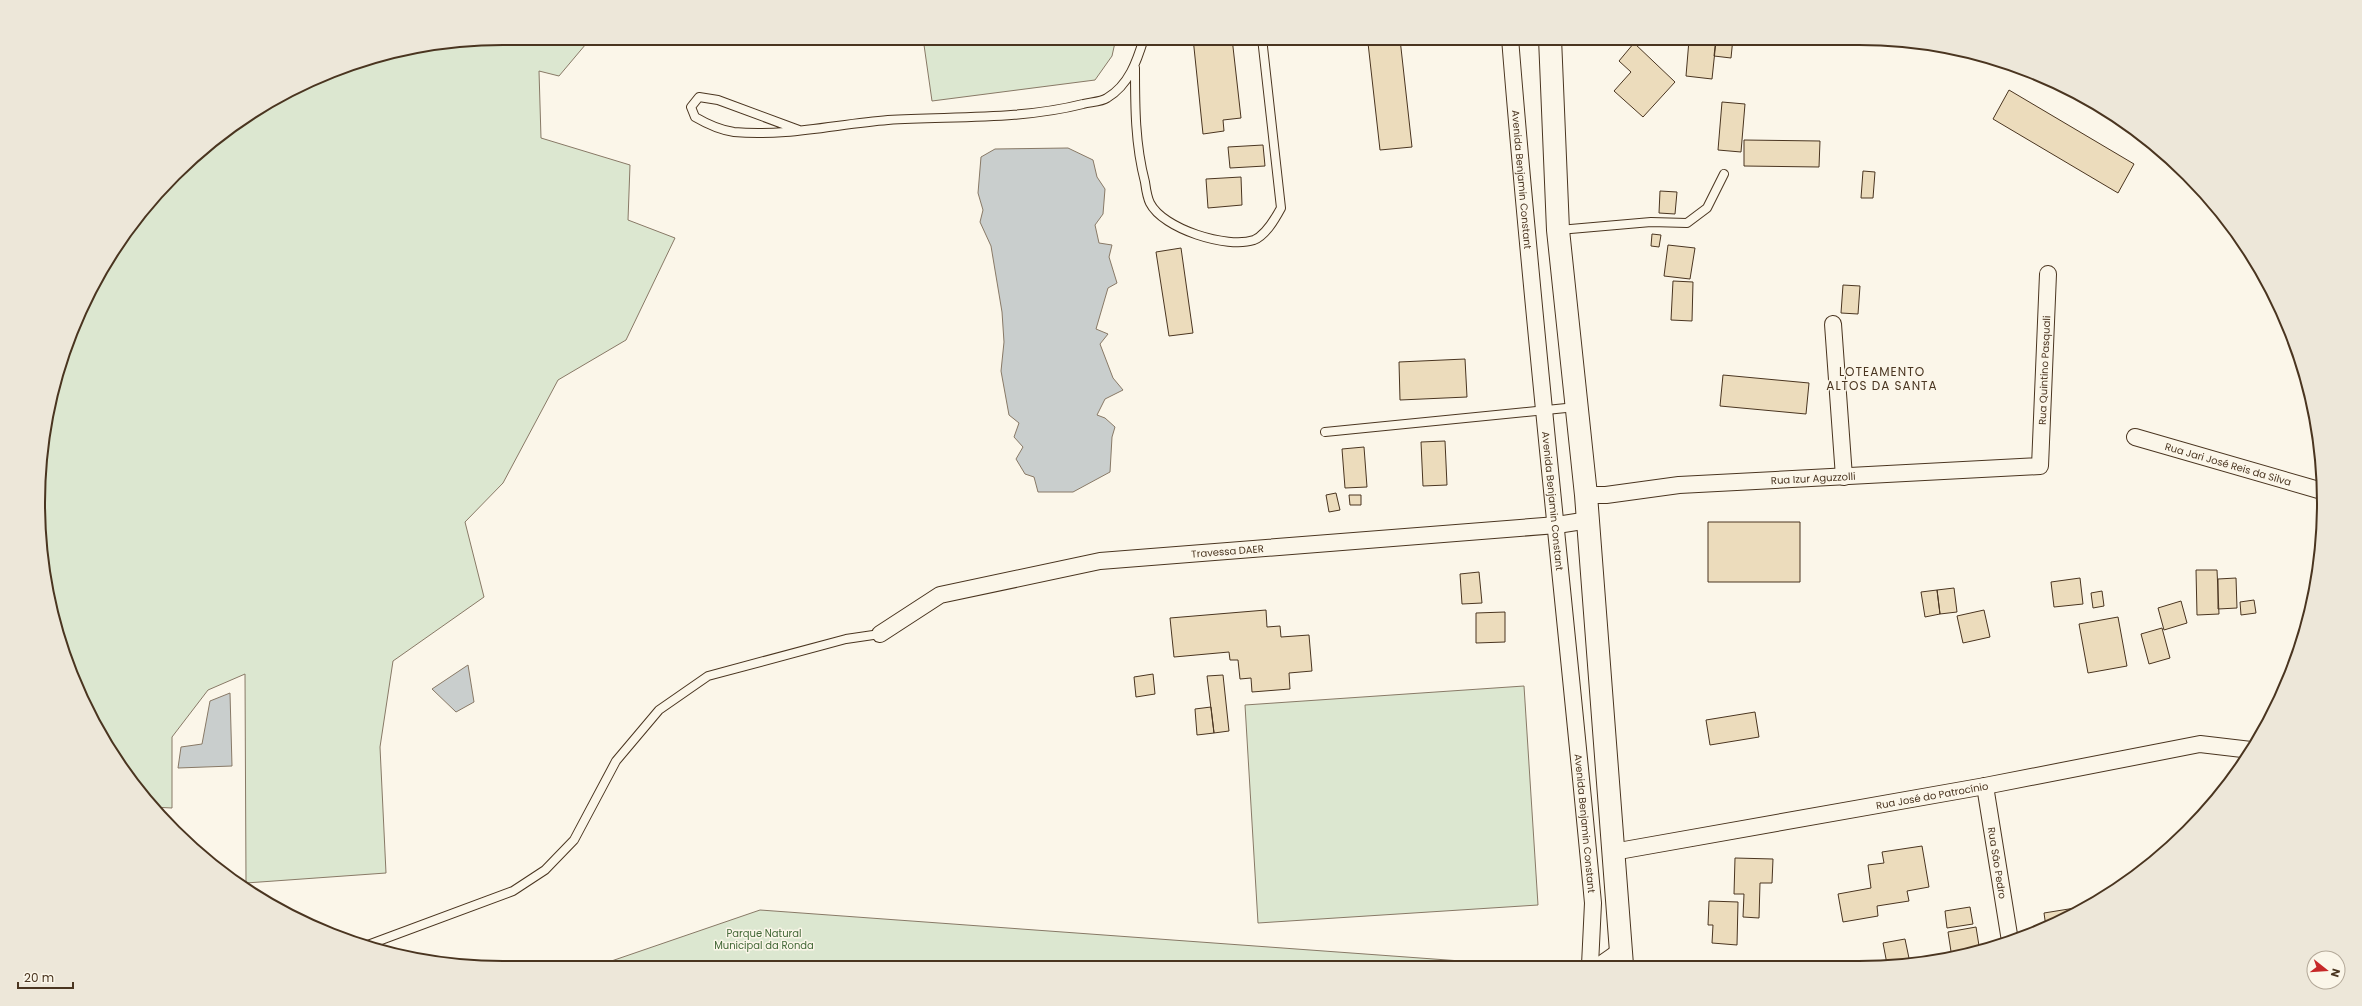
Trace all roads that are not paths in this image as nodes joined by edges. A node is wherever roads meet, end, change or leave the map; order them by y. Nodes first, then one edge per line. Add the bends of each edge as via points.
1 (1142, 45) edge
2 (1263, 45) edge
3 (1511, 45) edge
4 (1541, 45) edge
5 (1550, 45) edge
6 (1550, 61) junction
7 (1135, 68) junction
8 (799, 130) junction
9 (1724, 174) dead end
10 (1558, 230) junction
11 (2048, 274) dead end
12 (1833, 324) dead end
13 (1578, 407) junction
14 (1545, 411) junction
15 (1324, 432) dead end
16 (2134, 437) dead end
17 (2040, 466) joint
18 (1844, 477) junction
19 (2317, 489) edge
20 (1586, 496) junction
21 (1589, 520) junction
22 (1557, 525) junction
23 (880, 634) joint
24 (2245, 749) edge
25 (1984, 786) junction
26 (1613, 852) junction
27 (2009, 936) edge
28 (375, 942) edge
29 (1621, 958) edge
30 (1590, 961) edge

1 - 7 lane
2 - 7 lane via 1281,208 1271,225 1254,240 1229,243 1198,235 1166,220 1150,203 1138,159
3 - 14 street, Avenida Benjamin Constant via 1525,227
4 - 6 main road
5 - 6 main road
6 - 10 main road
7 - 8 lane via 1107,98 1065,109 1006,115 887,120
8 - 8 lane via 740,132 714,128 694,117 691,107 699,97 718,100
9 - 10 lane via 1708,208 1687,223 1651,222
10 - 13 main road
11 - 17 street, Rua Quintino Pasquali
12 - 18 street
13 - 14 lane
13 - 20 main road
14 - 15 lane
14 - 22 street, Avenida Benjamin Constant
16 - 19 street, Rua Jari José Reis da Silva
17 - 18 street, Rua Izur Aguzzolli
18 - 20 street, Rua Izur Aguzzolli via 1679,486
20 - 21 main road
21 - 22 street, Travessa DAER
21 - 26 main road
22 - 23 street, Travessa DAER via 1100,561 940,595
22 - 30 street, Avenida Benjamin Constant via 1593,903
23 - 28 lane via 846,639 708,676 654,715 616,761 574,840 545,870 513,891
24 - 25 street, Rua José do Patrocínio via 2200,744
25 - 26 street, Rua José do Patrocínio
25 - 27 street, Rua São Pedro
26 - 29 main road

